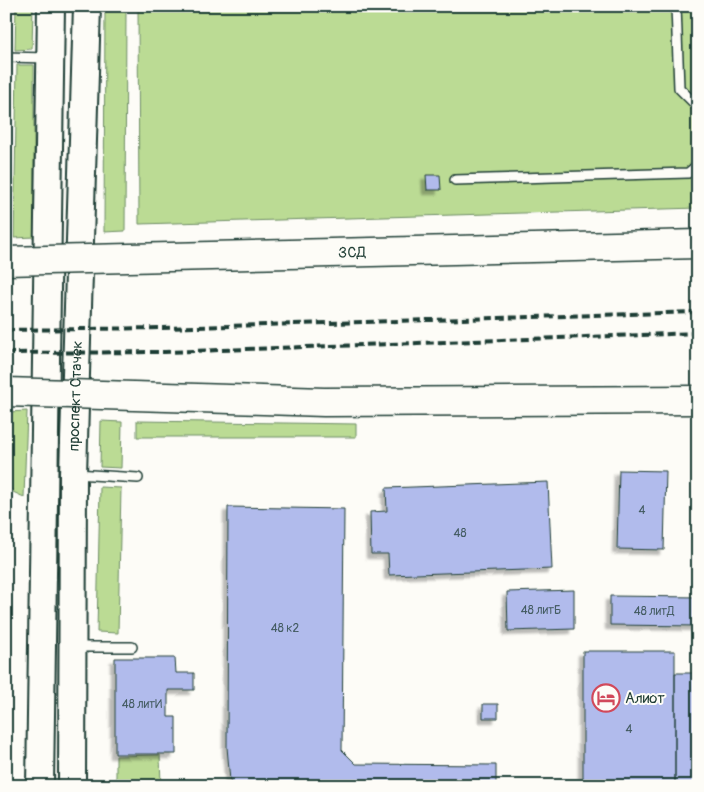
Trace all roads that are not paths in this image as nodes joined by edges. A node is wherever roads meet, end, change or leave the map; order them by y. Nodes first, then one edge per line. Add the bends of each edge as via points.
1 (51, 6) edge
2 (87, 6) edge
3 (676, 6) edge
4 (6, 57) edge
5 (52, 58) junction
6 (698, 107) edge
7 (698, 165) edge
8 (455, 180) dead end
9 (698, 244) edge
10 (6, 261) edge
11 (6, 392) edge
12 (698, 400) edge
13 (74, 474) junction
14 (138, 478) dead end
15 (73, 647) junction
16 (132, 647) dead end
17 (40, 786) edge
18 (72, 786) edge

1 - 5 main road, проспект Стачек
2 - 13 main road, проспект Стачек
3 - 6 lane via 679,88
4 - 5 lane
5 - 17 main road, проспект Стачек
7 - 8 lane via 688,173
9 - 10 highway, ЗСД, bridge
11 - 12 highway, bridge via 324,402
13 - 14 lane
13 - 15 main road, проспект Стачек
15 - 16 lane
15 - 18 main road, проспект Стачек

